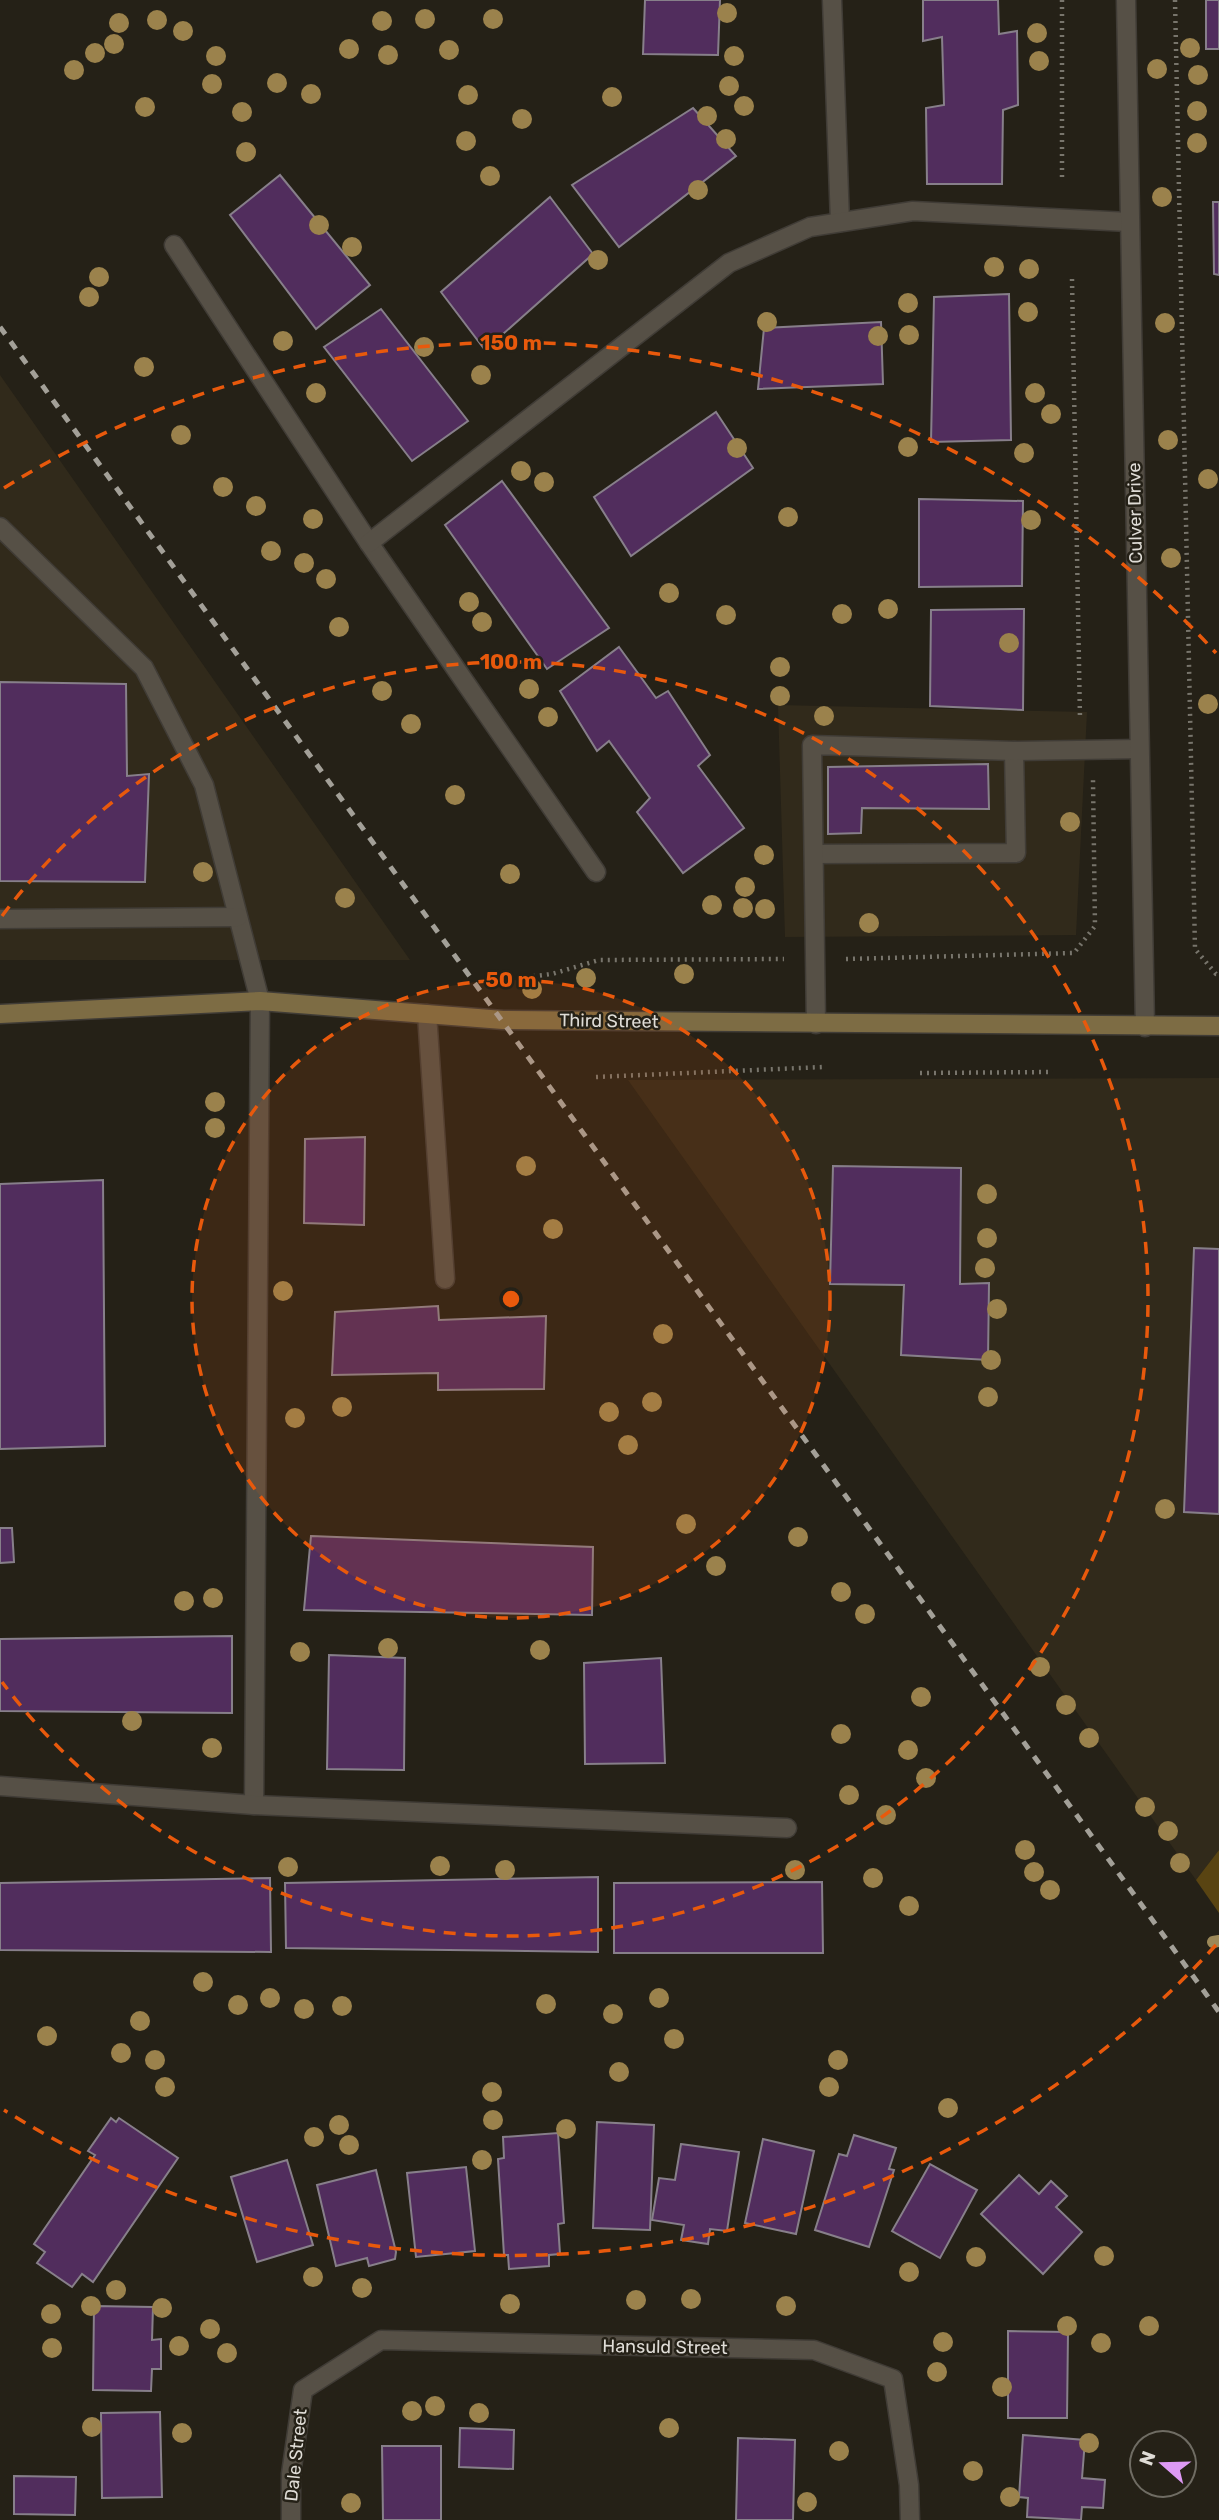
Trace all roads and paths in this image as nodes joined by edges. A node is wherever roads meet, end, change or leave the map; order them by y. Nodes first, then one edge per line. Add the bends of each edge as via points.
1 (832, 0) edge
2 (1062, 0) edge
3 (1126, 0) edge
4 (1175, 0) edge
5 (1062, 177) dead end
6 (840, 222) junction
7 (1129, 222) junction
8 (174, 245) dead end
9 (1072, 279) dead end
10 (0, 527) edge
11 (369, 543) junction
12 (1080, 719) dead end
13 (1139, 749) junction
14 (1014, 751) junction
15 (1093, 772) dead end
16 (814, 854) junction
17 (596, 872) dead end
18 (238, 917) junction
19 (0, 919) edge
20 (789, 959) dead end
21 (838, 959) dead end
22 (1219, 974) edge
23 (526, 977) dead end
24 (260, 1001) junction
25 (0, 1014) edge
26 (427, 1014) junction
27 (816, 1024) junction
28 (1219, 1026) edge
29 (1144, 1027) junction
30 (823, 1067) dead end
31 (1053, 1072) dead end
32 (920, 1073) dead end
33 (596, 1077) dead end
34 (445, 1279) dead end
35 (0, 1786) edge
36 (254, 1805) junction
37 (787, 1829) dead end
38 (303, 2390) joint
39 (291, 2520) edge
40 (910, 2520) edge

1 - 6 street
2 - 5 path
3 - 7 street, Culver Drive
4 - 22 path via 1195,949
6 - 7 street via 913,211
6 - 11 street via 810,227 729,263
7 - 13 street, Culver Drive
8 - 11 street
9 - 12 path
10 - 18 street via 144,668 204,785
11 - 17 street
13 - 14 street
13 - 29 street, Culver Drive
14 - 16 street via 1016,853
14 - 16 street via 812,745
15 - 21 path via 1095,926 1074,953
16 - 27 street
18 - 19 street
18 - 24 street
20 - 23 path via 599,960
24 - 25 street, Third Street
24 - 26 street, Third Street
24 - 36 street
26 - 27 street, Third Street via 503,1020
26 - 34 street
27 - 29 street, Third Street
28 - 29 street, Third Street
30 - 33 path
31 - 32 path
35 - 36 street
36 - 37 street
38 - 39 street, Dale Street via 291,2474
38 - 40 street, Hansuld Street via 381,2340 814,2350 893,2379

